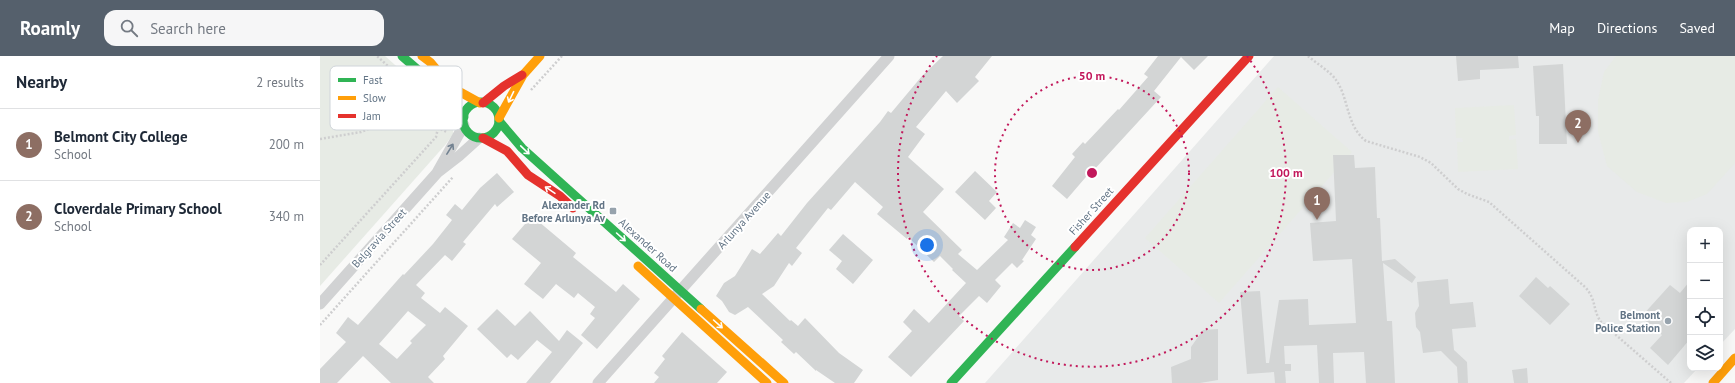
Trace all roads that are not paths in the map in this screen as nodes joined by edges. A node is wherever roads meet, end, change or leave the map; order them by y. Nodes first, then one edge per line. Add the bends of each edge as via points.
1 (402, 56) edge
2 (422, 56) edge
3 (540, 56) edge
4 (889, 56) edge
5 (1249, 56) edge
6 (413, 66) edge
7 (433, 66) edge
8 (523, 75) junction
9 (462, 93) edge
10 (482, 103) junction
11 (499, 120) junction
12 (464, 121) junction
13 (462, 125) edge
14 (459, 130) edge
15 (481, 138) junction
16 (437, 173) junction
17 (583, 216) dead end
18 (633, 261) dead end
19 (678, 295) junction
20 (320, 304) edge
21 (1735, 358) edge
22 (598, 383) edge
23 (767, 383) edge
24 (784, 383) edge
25 (952, 383) edge
26 (1713, 383) edge

1 - 6 main road
2 - 7 main road
3 - 8 main road
4 - 19 street, Arlunya Avenue
5 - 25 main road, Fisher Street
8 - 10 main road
8 -> 11 main road
9 - 10 main road
10 - 11 main road via 494,108
10 - 12 main road via 470,107
11 - 15 main road via 492,134
11 -> 19 main road, Alexander Road via 522,148
13 -> 12 street, Belgravia Street
12 - 15 main road via 470,134
16 -> 14 street, Belgravia Street
15 - 16 street, Belgravia Street
17 -> 15 main road via 560,196 528,175 507,151
16 - 20 street, Belgravia Street
18 - 19 main road, Alexander Road
19 - 22 street, Arlunya Avenue
19 - 23 main road, Alexander Road
19 -> 24 main road, Alexander Road
21 - 26 main road

